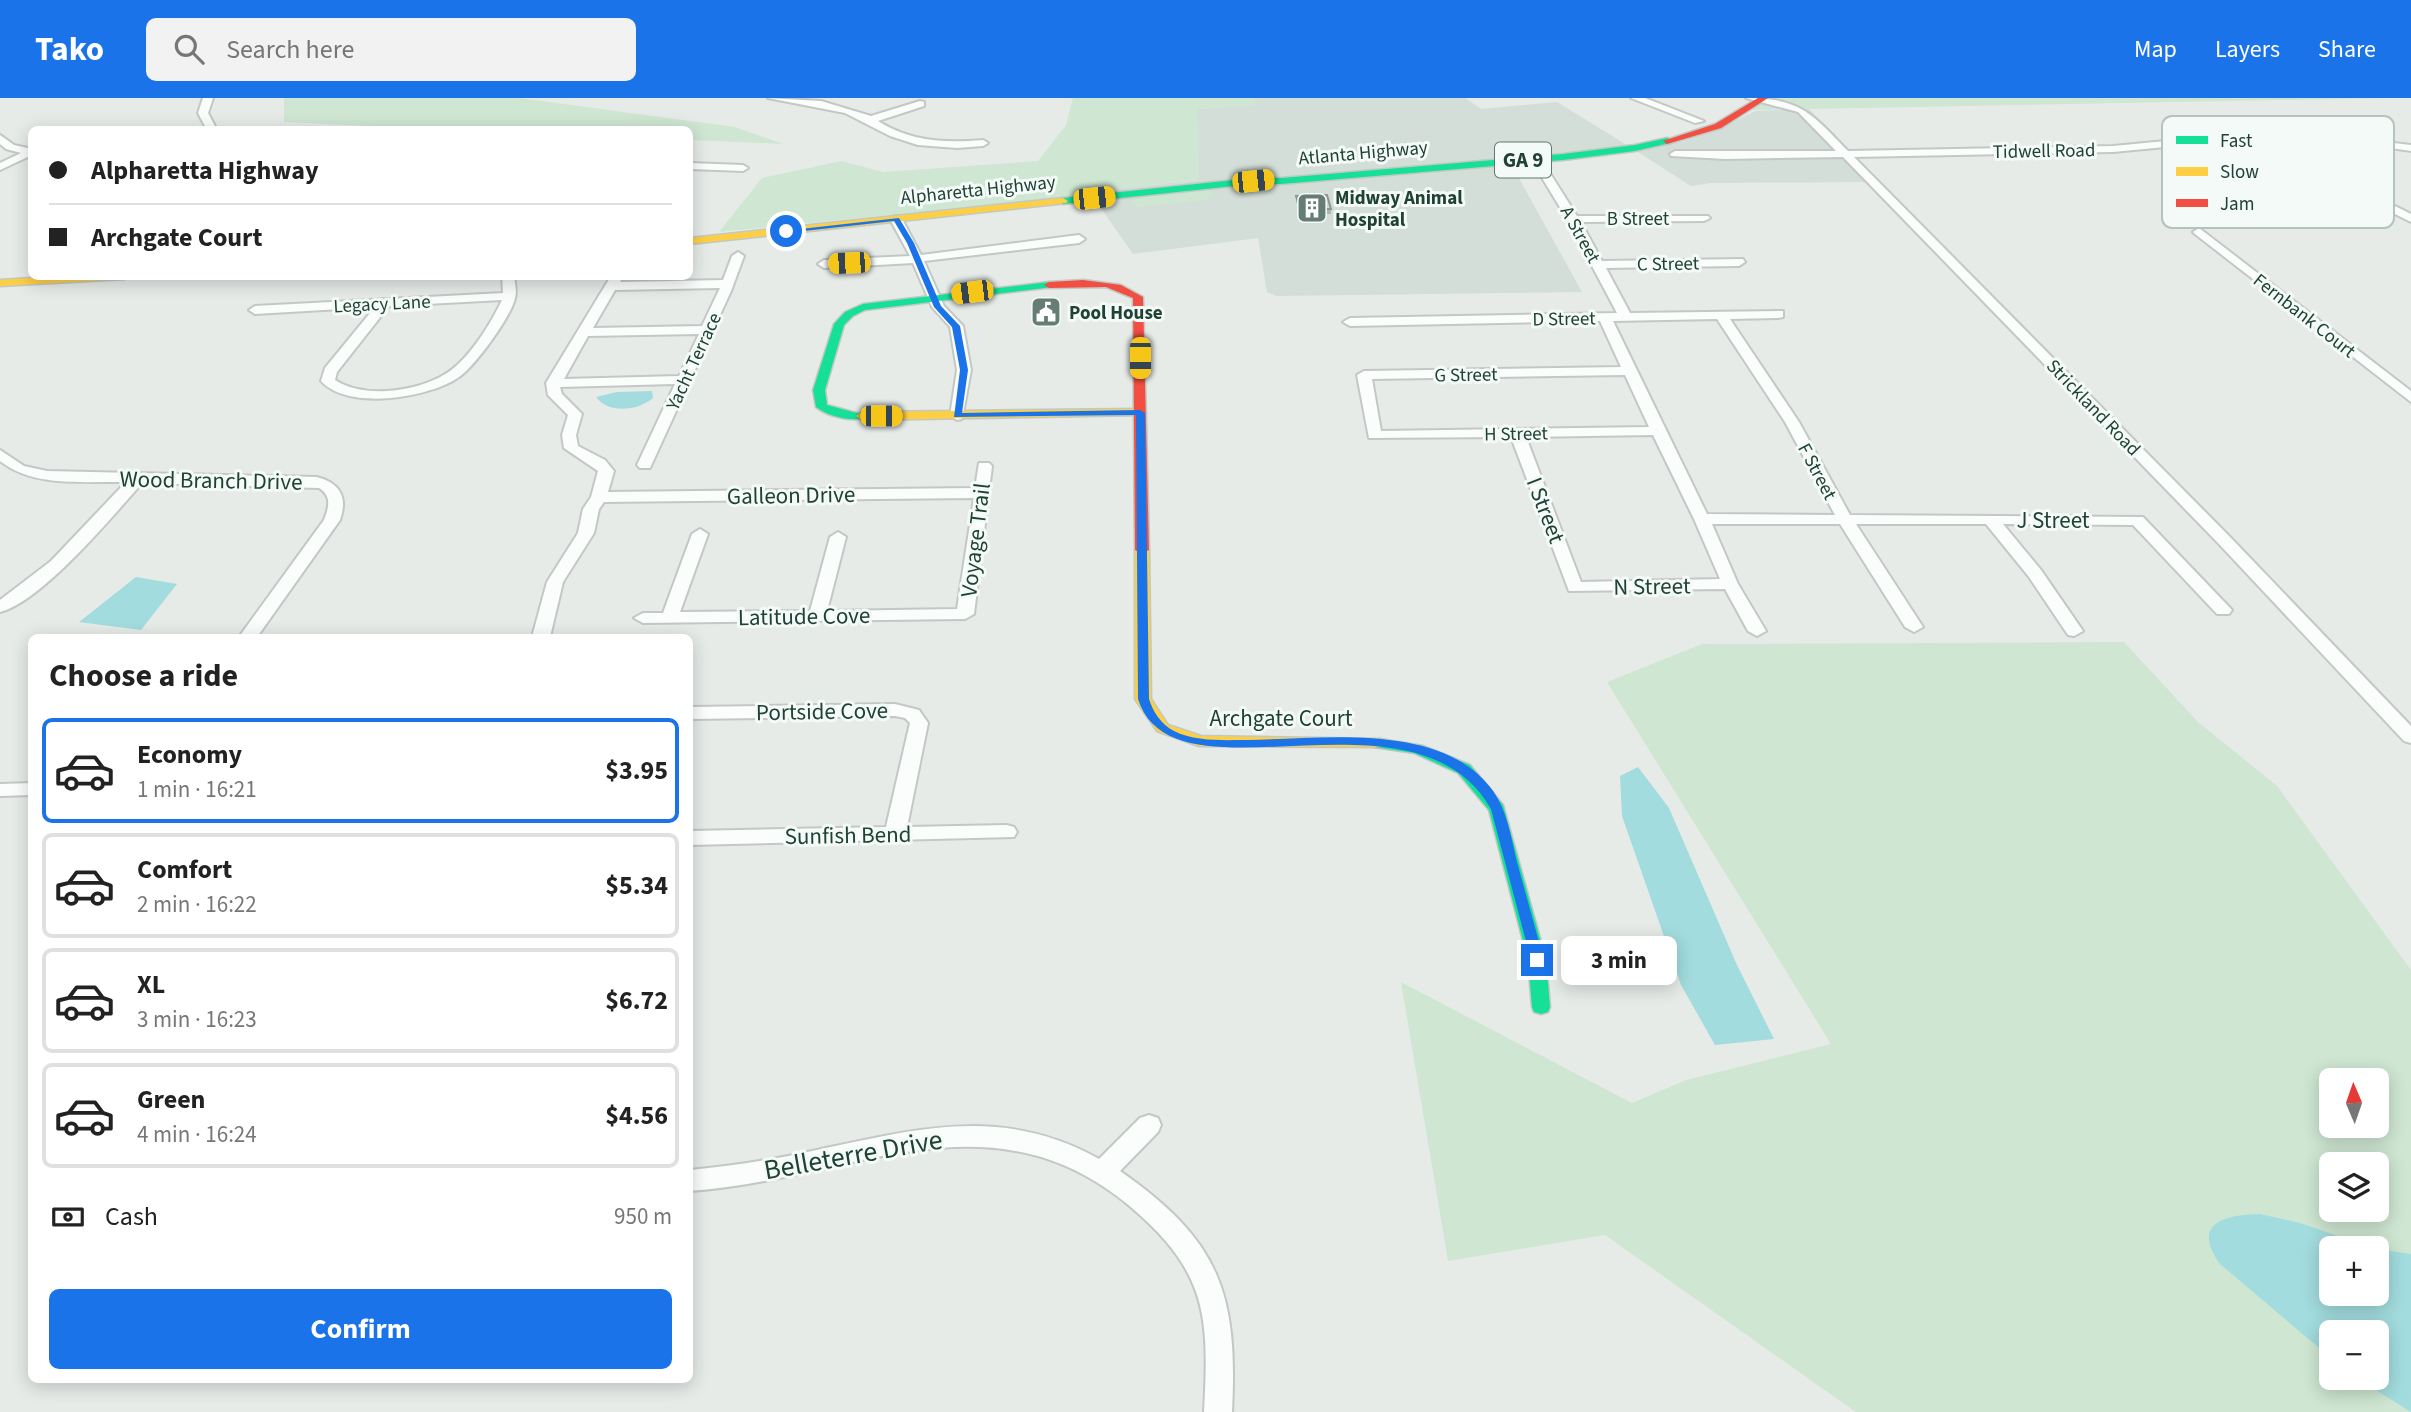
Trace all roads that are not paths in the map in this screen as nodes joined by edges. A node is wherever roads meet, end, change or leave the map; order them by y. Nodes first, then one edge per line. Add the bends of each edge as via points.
1 (208, 98) edge
2 (773, 98) edge
3 (1636, 98) edge
4 (1744, 98) edge
5 (1759, 99) edge
6 (920, 104) dead end
7 (873, 119) junction
8 (1699, 121) junction
9 (210, 126) edge
10 (0, 138) edge
11 (983, 143) dead end
12 (2162, 146) edge
13 (28, 151) edge
14 (28, 153) edge
15 (1675, 154) dead end
16 (1846, 154) junction
17 (1534, 156) junction
18 (693, 166) edge
19 (0, 167) edge
20 (743, 168) dead end
21 (1271, 179) joint
22 (2394, 210) edge
23 (943, 214) junction
24 (1704, 218) dead end
25 (896, 219) junction
26 (1573, 219) junction
27 (2411, 219) edge
28 (2199, 232) dead end
29 (905, 234) junction
30 (1079, 239) dead end
31 (693, 241) edge
32 (738, 256) dead end
33 (917, 259) junction
34 (1739, 262) dead end
35 (824, 264) dead end
36 (1598, 265) junction
37 (54, 280) edge
38 (508, 280) edge
39 (613, 281) edge
40 (0, 283) edge
41 (727, 284) junction
42 (509, 296) junction
43 (932, 296) junction
44 (385, 303) junction
45 (255, 310) dead end
46 (1778, 314) dead end
47 (1721, 315) junction
48 (1605, 317) junction
49 (1626, 317) junction
50 (1350, 322) dead end
51 (706, 330) junction
52 (582, 332) junction
53 (1630, 371) junction
54 (684, 380) junction
55 (553, 383) junction
56 (2411, 397) edge
57 (1140, 413) junction
58 (957, 416) junction
59 (1658, 430) junction
60 (1517, 433) junction
61 (1374, 435) joint
62 (0, 454) edge
63 (645, 465) dead end
64 (984, 466) dead end
65 (19, 469) junction
66 (0, 477) edge
67 (138, 478) junction
68 (982, 493) junction
69 (599, 497) junction
70 (1703, 519) junction
71 (1844, 519) junction
72 (1991, 520) junction
73 (700, 534) dead end
74 (838, 537) dead end
75 (1730, 584) junction
76 (1575, 587) joint
77 (0, 607) edge
78 (2223, 610) dead end
79 (965, 614) joint
80 (817, 615) junction
81 (670, 617) junction
82 (643, 618) dead end
83 (1914, 627) dead end
84 (1757, 631) dead end
85 (2074, 631) dead end
86 (250, 634) edge
87 (542, 634) edge
88 (693, 713) edge
89 (2411, 737) edge
90 (28, 789) edge
91 (0, 790) edge
92 (1007, 832) dead end
93 (895, 834) junction
94 (693, 838) edge
95 (1541, 1007) dead end
96 (1149, 1125) dead end
97 (1103, 1172) junction
98 (693, 1181) edge
99 (1218, 1412) edge

1 - 9 street via 203,113
2 - 7 street
3 - 8 street
4 - 8 main road, Atlanta Highway / GA 9
5 - 16 street, Strickland Road via 1801,110
5 - 17 main road, Atlanta Highway / GA 9 via 1728,121 1682,138 1622,151
6 - 7 street
7 - 11 street via 881,128 914,141 950,146
8 - 17 main road, Atlanta Highway / GA 9 via 1628,143
10 - 13 street via 10,147
12 - 16 street, Tidwell Road
14 - 19 street
15 - 16 street, Tidwell Road
16 - 89 street, Strickland Road
17 - 21 main road, Atlanta Highway / GA 9
17 - 26 street, A Street
18 - 20 street
21 - 23 main road, Alpharetta Highway / GA 9
22 - 27 street
23 - 25 main road, Alpharetta Highway / GA 9
23 - 29 main road
24 - 26 street, B Street
25 - 29 street
25 - 31 main road, Alpharetta Highway / GA 9
26 - 36 street, A Street
28 - 56 street, Fernbank Court
29 - 33 street
30 - 33 street
32 - 41 street, Yacht Terrace
33 - 35 street
33 - 43 street
34 - 36 street, C Street
36 - 49 street, A Street
37 - 40 main road
38 - 42 street
39 - 41 street
39 - 52 street
41 - 51 street, Yacht Terrace
42 - 44 street, Legacy Lane
42 - 44 street via 465,364 444,381 383,393 354,393 335,387 328,381 330,371
43 - 57 main road, Archgate Court via 1083,283 1111,284 1132,291 1140,304
43 - 58 street via 956,326 964,370
43 - 58 main road, Archgate Court via 867,306 844,317 819,390 822,407 856,416
44 - 45 street, Legacy Lane
46 - 47 street, D Street
47 - 49 street, D Street
47 - 71 street, F Street via 1791,422
48 - 49 street, D Street
48 - 50 street, D Street
48 - 53 street
51 - 52 street
51 - 54 street, Yacht Terrace
52 - 55 street
53 - 59 street
53 - 61 street, G Street via 1364,375
54 - 55 street
54 - 63 street, Yacht Terrace
55 - 69 street via 555,395 575,414 570,448 605,468
57 - 58 main road, Archgate Court
57 - 95 main road, Archgate Court via 1143,699 1148,715 1170,733 1193,740 1229,744 1384,742 1426,750 1468,772 1486,789 1497,809 1537,960
59 - 60 street, H Street
59 - 70 street
60 - 61 street, H Street
60 - 76 street, I Street
62 - 65 street, Wood Branch Drive
64 - 68 street, Voyage Trail
65 - 66 street
65 - 67 street, Wood Branch Drive via 66,478
67 - 77 street via 62,557
67 - 86 street, Wood Branch Drive via 317,482 337,495 332,520
68 - 69 street, Galleon Drive
68 - 79 street, Voyage Trail
69 - 87 street via 586,533 555,582
70 - 71 street
70 - 75 street
71 - 72 street, J Street
71 - 83 street, F Street
72 - 78 street, J Street via 2137,520
72 - 85 street
73 - 81 street
74 - 80 street
75 - 76 street, N Street
75 - 84 street
79 - 80 street, Latitude Cove
80 - 81 street, Latitude Cove
81 - 82 street, Latitude Cove
88 - 93 street, Portside Cove via 895,710 912,714 919,729
90 - 91 street
92 - 93 street, Sunfish Bend
93 - 94 street, Sunfish Bend
96 - 97 street
97 - 98 street, Belleterre Drive via 1045,1147 947,1135
97 - 99 street, Belleterre Drive via 1176,1232 1209,1285 1218,1317

